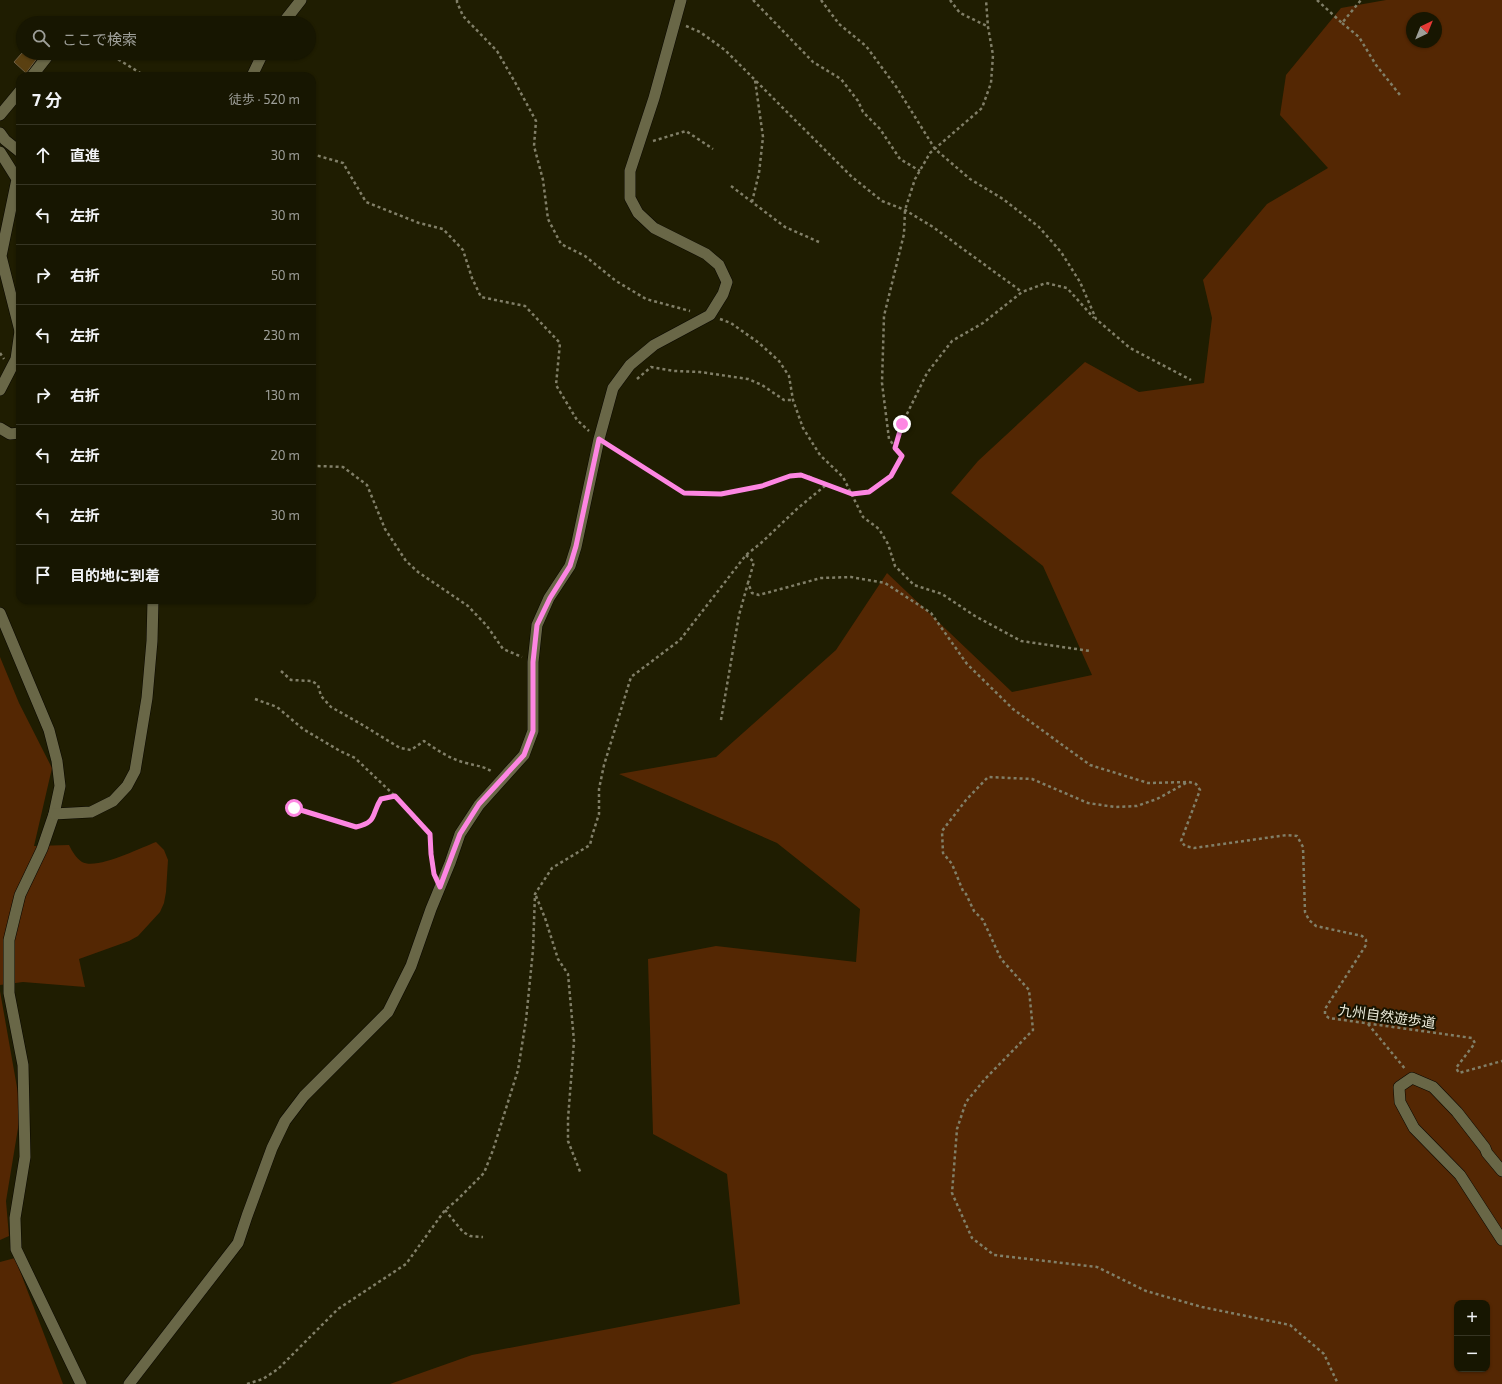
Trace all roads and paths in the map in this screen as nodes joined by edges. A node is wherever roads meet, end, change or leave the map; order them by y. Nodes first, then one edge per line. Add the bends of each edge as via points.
1 (301, 0) edge
2 (457, 0) edge
3 (681, 0) edge
4 (753, 0) edge
5 (821, 0) edge
6 (950, 0) edge
7 (986, 0) edge
8 (1317, 0) edge
9 (1361, 0) edge
10 (288, 16) edge
11 (675, 22) junction
12 (1342, 23) junction
13 (988, 27) junction
14 (45, 60) edge
15 (119, 60) edge
16 (260, 60) edge
17 (35, 72) edge
18 (139, 72) edge
19 (254, 72) edge
20 (755, 79) junction
21 (1400, 95) dead end
22 (16, 96) edge
23 (0, 115) edge
24 (0, 133) edge
25 (638, 147) junction
26 (16, 149) edge
27 (713, 149) dead end
28 (934, 149) junction
29 (0, 152) edge
30 (316, 155) edge
31 (920, 171) junction
32 (16, 177) edge
33 (16, 184) edge
34 (731, 186) dead end
35 (752, 202) junction
36 (905, 210) junction
37 (819, 242) dead end
38 (1022, 292) junction
39 (16, 315) edge
40 (710, 316) junction
41 (1096, 319) junction
42 (16, 359) edge
43 (636, 379) dead end
44 (1191, 380) dead end
45 (0, 390) edge
46 (793, 400) junction
47 (0, 428) edge
48 (16, 433) edge
49 (599, 439) junction
50 (895, 448) junction
51 (316, 466) edge
52 (826, 485) junction
53 (852, 494) junction
54 (746, 555) junction
55 (748, 583) junction
56 (153, 604) edge
57 (0, 613) edge
58 (1090, 651) dead end
59 (533, 662) junction
60 (281, 671) dead end
61 (255, 699) dead end
62 (721, 720) dead end
63 (504, 778) junction
64 (1189, 782) junction
65 (395, 796) junction
66 (294, 808) dead end
67 (54, 814) junction
68 (440, 887) junction
69 (536, 894) junction
70 (1368, 1024) junction
71 (1502, 1061) edge
72 (1412, 1078) junction
73 (1502, 1171) edge
74 (581, 1174) dead end
75 (445, 1210) junction
76 (483, 1238) dead end
77 (1502, 1240) edge
78 (81, 1384) edge
79 (129, 1384) edge
80 (247, 1384) edge
81 (1338, 1384) edge

1 - 10 street
2 - 40 path via 463,16 497,51 536,121 534,146 543,180 548,219 561,244 585,256 616,281 646,299
3 - 11 street
4 - 31 path via 813,62 841,79 900,159
5 - 28 path via 839,24 866,46 897,88
6 - 13 path via 960,13
7 - 13 path
8 - 12 path
9 - 12 path
11 - 20 path via 700,32 725,50
11 - 25 street
12 - 21 path via 1359,37 1376,65
13 - 28 path via 993,55 991,83 982,108
14 - 17 street
15 - 18 path
16 - 19 street
20 - 35 path via 763,137 759,173
20 - 36 path via 852,177 882,201
22 - 23 street
24 - 26 street
25 - 27 path via 686,131
25 - 40 street via 630,171 629,185 630,198 638,214 654,228 706,254 719,265 727,282
28 - 31 path
28 - 41 path via 970,179 1004,199 1038,227 1061,252 1080,282
29 - 32 street
30 - 49 path via 343,163 366,202 419,223 443,229 463,250 481,297 525,306 560,343 556,385 577,420
31 - 36 path
33 - 39 street via 1,256
34 - 35 path
35 - 37 path via 784,227
36 - 38 path via 933,227
36 - 50 path via 904,234 884,316 882,383 889,439
38 - 41 path via 1046,283 1067,288
38 - 50 path via 983,322 952,341 927,373 902,424
40 - 46 path via 731,323 778,361 789,376
40 - 49 street via 654,345 630,365 613,388
41 - 44 path via 1130,348
42 - 45 street
43 - 46 path via 651,367 700,372 748,379 784,400
46 - 53 path via 803,428 820,455 843,477
47 - 48 street via 10,434
49 - 52 path via 684,493 721,494 801,475
49 - 59 street via 576,546 570,566 537,625
50 - 53 path via 902,456 891,476 869,492
51 - 59 path via 343,467 367,485 385,529 406,561 468,606 487,626 503,649
52 - 53 path
52 - 54 path
53 - 58 path via 862,517 879,529 896,566 914,585 942,594 975,616 1021,641
54 - 55 path via 754,562
54 - 69 path via 680,640 631,677 604,765 599,789 599,814 590,845 552,868
55 - 62 path via 739,615
55 - 64 path via 752,594 759,595 821,578 851,577 885,583 931,613 967,664 1012,709 1090,765 1148,784
56 - 67 street via 147,698 135,771 127,786 113,802 91,812
57 - 67 street via 49,730 60,786
59 - 63 street via 533,731 524,755
60 - 63 path via 291,680 312,681 318,686 321,696 332,707 400,748 411,750 424,742 446,756 467,764 484,766
61 - 65 path via 277,707 303,729 355,758
63 - 68 street via 479,804 460,834
64 - 70 path, 九州自然遊歩道 via 1196,784 1200,790 1182,841 1185,846 1194,848 1287,835 1297,836 1303,847 1304,912 1309,920 1316,926 1362,936 1366,940 1366,945 1325,1009 1325,1014 1329,1018
64 - 81 path via 1137,806 1115,807 1088,803 1032,779 988,777 942,831 943,853 952,864 962,891 974,911 983,920 1001,958 1028,990 1033,1030 966,1102 957,1129 952,1193 972,1238 994,1255 1097,1267 1146,1291 1202,1307 1290,1325 1324,1354
65 - 66 path via 381,799 374,816 367,824 356,827
65 - 68 path via 430,834 434,874
67 - 78 street via 42,849 20,895 9,940 9,993 23,1065 25,1157 15,1218 16,1249
68 - 79 street via 411,966 388,1012 304,1096 284,1121 238,1243
69 - 74 path via 558,959 568,974 574,1040 568,1141
69 - 75 path via 526,1020 518,1070 484,1173
70 - 71 path, 九州自然遊歩道 via 1472,1038 1475,1043 1456,1068 1459,1073
70 - 72 path
72 - 73 street via 1433,1087 1457,1112
72 - 77 street via 1399,1087 1400,1102 1414,1128 1460,1175
75 - 76 path via 467,1234
75 - 80 path via 406,1264 338,1309 278,1369 264,1379

